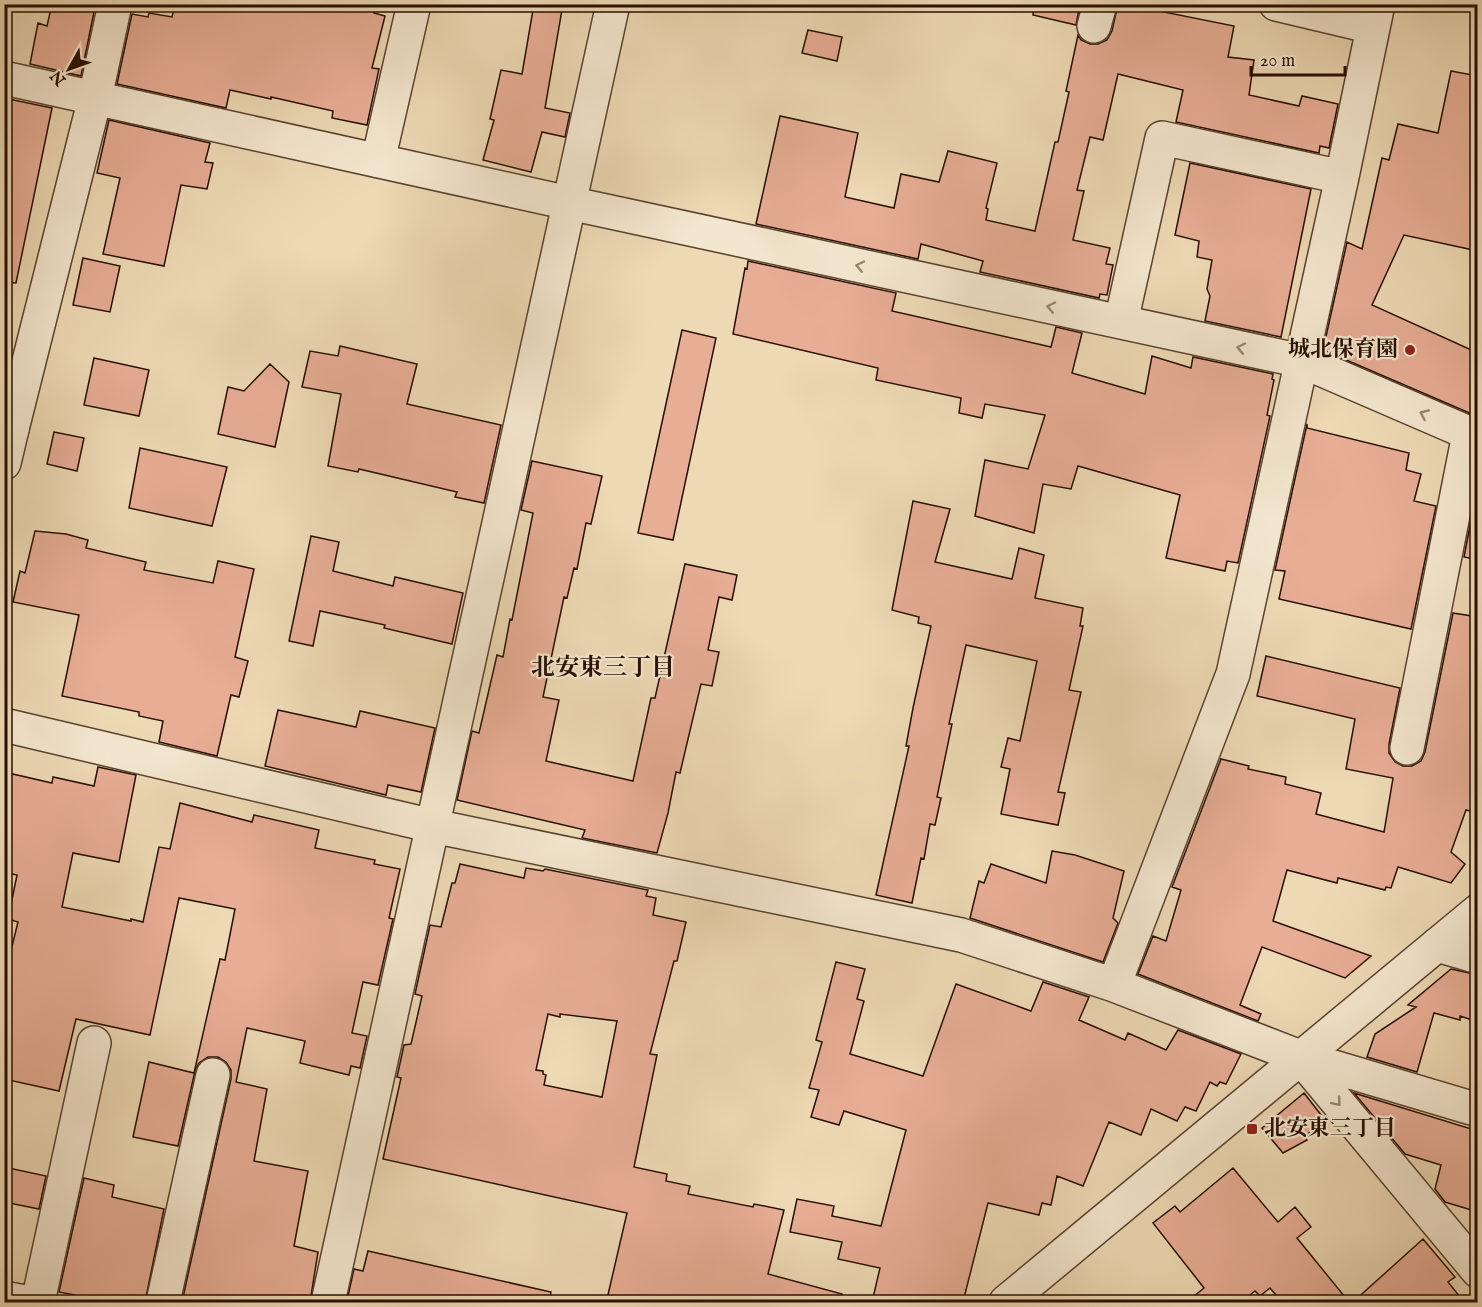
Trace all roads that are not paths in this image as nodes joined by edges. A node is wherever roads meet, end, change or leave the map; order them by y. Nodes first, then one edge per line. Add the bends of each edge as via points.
1 (115, 4) edge
2 (414, 4) edge
3 (612, 4) edge
4 (1276, 4) edge
5 (1376, 16) edge
6 (4, 78) edge
7 (95, 98) junction
8 (378, 161) junction
9 (1342, 177) junction
10 (569, 203) junction
11 (1121, 322) junction
12 (1302, 361) junction
13 (8, 429) edge
14 (1473, 436) edge
15 (4, 463) edge
16 (4, 725) edge
17 (1407, 748) dead end
18 (433, 826) junction
19 (1478, 910) edge
20 (1437, 945) junction
21 (1478, 957) edge
22 (1114, 985) junction
23 (94, 1043) dead end
24 (1300, 1057) junction
25 (213, 1075) dead end
26 (1478, 1110) edge
27 (1478, 1271) edge
28 (4, 1298) edge
29 (24, 1302) edge
30 (38, 1302) edge
31 (162, 1302) edge
32 (328, 1302) edge
33 (1006, 1302) edge

1 - 7 street
2 - 8 street
3 - 10 street
4 - 5 street
5 - 9 street
6 - 7 street
7 - 8 street
7 - 13 street
8 - 10 street
9 - 11 street via 1162,138
9 - 12 street
11 -> 10 street
10 - 18 street
12 -> 11 street
14 -> 12 street
12 - 22 street via 1233,674
13 - 15 street
14 - 17 street
16 - 18 street
18 - 22 street via 961,935
18 - 32 street
19 - 20 street
20 - 21 street
20 - 24 street
22 - 24 street
23 - 30 street
24 - 26 street
24 -> 27 street
24 - 33 street
25 - 31 street
28 - 29 street

